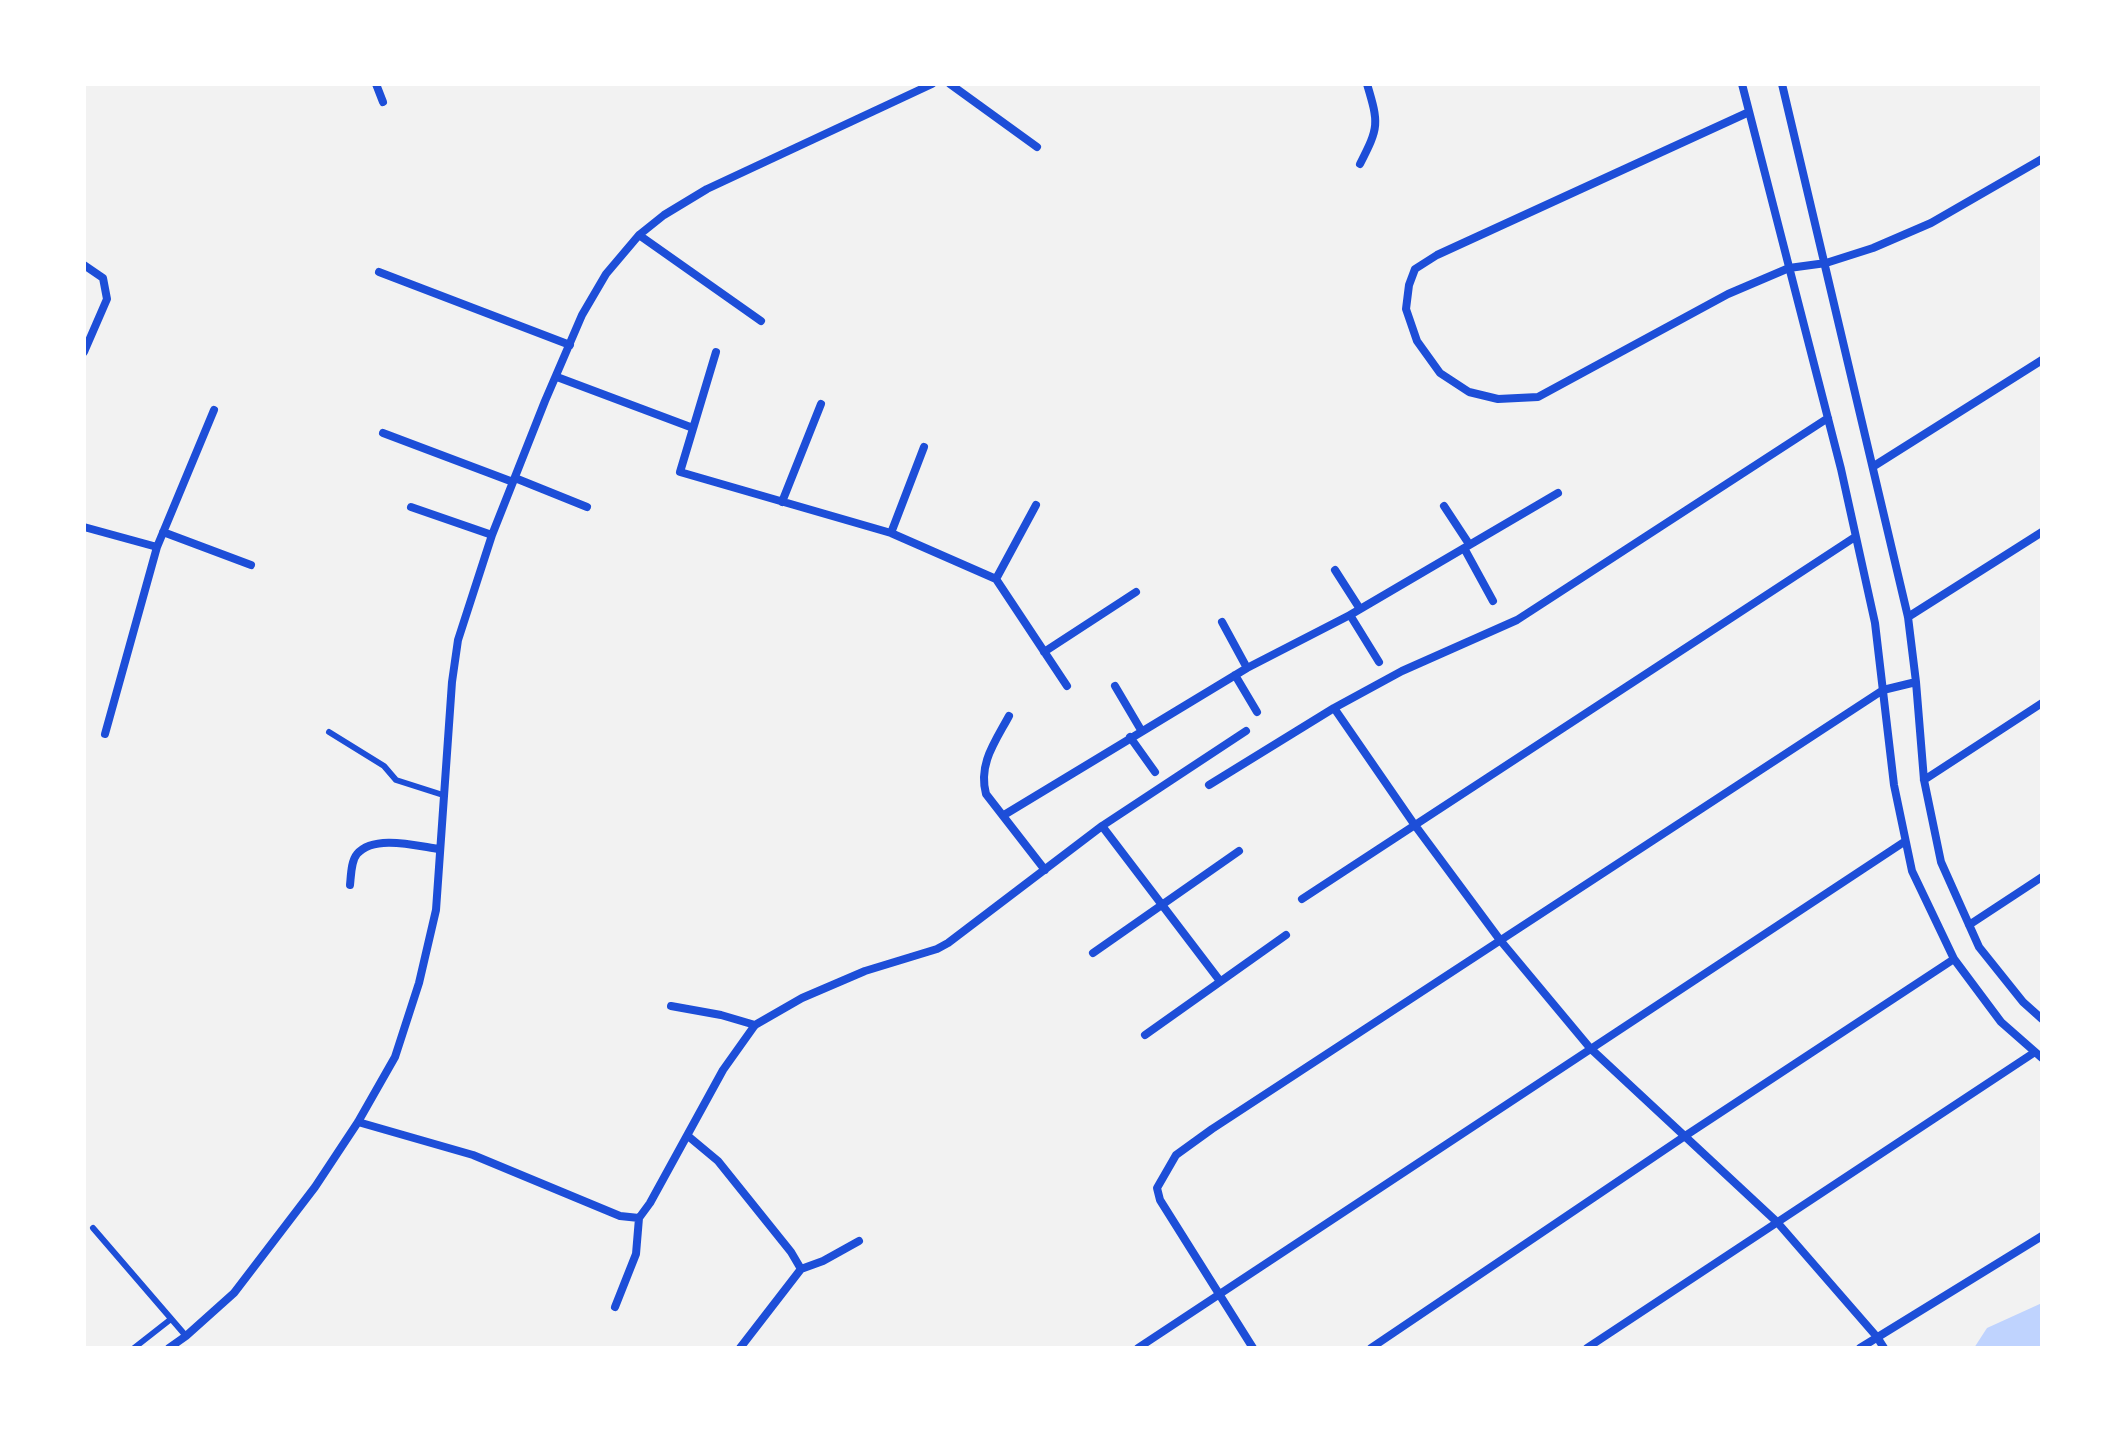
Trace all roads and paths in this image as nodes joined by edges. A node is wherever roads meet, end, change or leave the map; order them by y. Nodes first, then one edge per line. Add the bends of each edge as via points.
1 (376, 84) edge
2 (932, 84) edge
3 (950, 84) edge
4 (1367, 84) edge
5 (1742, 84) edge
6 (1782, 84) edge
7 (383, 102) dead end
8 (1749, 112) junction
9 (1037, 147) dead end
10 (2042, 159) edge
11 (1360, 164) dead end
12 (639, 235) junction
13 (1826, 263) junction
14 (84, 265) edge
15 (1789, 268) junction
16 (379, 272) dead end
17 (761, 321) dead end
18 (570, 345) junction
19 (84, 352) edge
20 (716, 352) dead end
21 (2042, 360) edge
22 (557, 377) junction
23 (821, 404) dead end
24 (214, 410) dead end
25 (1828, 418) junction
26 (693, 428) junction
27 (383, 433) dead end
28 (924, 447) dead end
29 (1874, 466) junction
30 (514, 480) junction
31 (1558, 493) dead end
32 (782, 502) junction
33 (1036, 505) dead end
34 (1444, 506) dead end
35 (411, 507) dead end
36 (587, 507) dead end
37 (84, 527) edge
38 (163, 532) junction
39 (2042, 532) edge
40 (891, 533) junction
41 (492, 535) junction
42 (1855, 537) junction
43 (1467, 546) junction
44 (157, 547) junction
45 (251, 565) dead end
46 (1335, 570) dead end
47 (996, 579) junction
48 (1136, 592) dead end
49 (1493, 601) dead end
50 (1360, 609) junction
51 (1350, 615) junction
52 (1908, 617) junction
53 (1222, 622) dead end
54 (1044, 652) junction
55 (1379, 662) dead end
56 (1247, 668) junction
57 (1235, 675) junction
58 (1916, 682) junction
59 (1067, 686) dead end
60 (1115, 686) dead end
61 (1883, 690) junction
62 (2042, 703) edge
63 (1334, 708) junction
64 (1257, 712) dead end
65 (1009, 716) dead end
66 (1141, 730) junction
67 (1246, 731) dead end
68 (329, 732) dead end
69 (105, 734) dead end
70 (1130, 737) junction
71 (1155, 772) dead end
72 (1924, 780) junction
73 (1209, 785) dead end
74 (443, 795) junction
75 (1004, 815) junction
76 (1414, 824) junction
77 (1102, 826) junction
78 (1904, 842) junction
79 (439, 849) junction
80 (1239, 851) dead end
81 (1045, 870) junction
82 (2042, 877) edge
83 (350, 885) dead end
84 (1302, 899) dead end
85 (1164, 905) junction
86 (1969, 925) junction
87 (1286, 935) dead end
88 (1500, 940) junction
89 (1093, 953) dead end
90 (1954, 959) junction
91 (1220, 981) junction
92 (671, 1006) dead end
93 (2042, 1019) edge
94 (755, 1025) junction
95 (1145, 1035) dead end
96 (1590, 1048) junction
97 (2038, 1055) edge
98 (358, 1122) junction
99 (688, 1136) junction
100 (1685, 1136) junction
101 (639, 1218) junction
102 (1777, 1222) junction
103 (93, 1228) dead end
104 (2042, 1236) edge
105 (859, 1241) dead end
106 (801, 1269) junction
107 (1219, 1295) junction
108 (615, 1307) dead end
109 (171, 1319) junction
110 (186, 1336) junction
111 (1877, 1337) junction
112 (134, 1348) edge
113 (169, 1348) edge
114 (740, 1348) edge
115 (1138, 1348) edge
116 (1253, 1348) edge
117 (1371, 1348) edge
118 (1587, 1348) edge
119 (1860, 1348) edge
120 (1884, 1348) edge

1 - 7 street
2 - 12 street via 707,189
3 - 9 street
4 - 11 street via 1376,133
5 - 8 street
6 - 13 street
8 - 15 street
8 - 15 street via 1437,255 1415,269 1406,309 1417,341 1440,373 1469,392 1498,399 1538,397 1728,294
10 - 13 street via 1931,223
12 - 17 street
12 - 18 street via 606,274
13 - 15 street
13 - 29 street
14 - 19 street via 103,278 107,299
15 - 25 street
16 - 18 street
18 - 22 street
20 - 26 street
21 - 29 street
22 - 26 street
22 - 30 street
23 - 32 street
24 - 38 street
25 - 42 street
25 - 63 street via 1517,620
26 - 32 street via 680,472
27 - 30 street
28 - 40 street
29 - 52 street
30 - 36 street
30 - 41 street
31 - 43 street
32 - 40 street
33 - 47 street
34 - 43 street
35 - 41 street
37 - 44 street
38 - 44 street
38 - 45 street
39 - 52 street
40 - 47 street
41 - 74 street via 458,640
42 - 61 street via 1875,623
42 - 76 street
43 - 49 street
43 - 50 street
44 - 69 street
46 - 50 street
47 - 54 street
48 - 54 street
50 - 51 street
51 - 55 street
51 - 56 street
52 - 58 street
53 - 56 street
54 - 59 street
56 - 57 street
57 - 64 street
57 - 66 street
58 - 61 street
58 - 72 street
60 - 66 street
61 - 78 street
61 - 88 street
62 - 72 street
63 - 73 street
63 - 76 street
65 - 75 street via 986,759 982,780 986,794
66 - 70 street
67 - 77 street
68 - 74 lane via 384,766 396,780
70 - 71 street
70 - 75 street
72 - 86 street via 1941,862
74 - 79 street
75 - 81 street
76 - 84 street
76 - 88 street
77 - 81 street
77 - 85 street
78 - 90 street via 1912,871
78 - 96 street
79 - 83 street via 393,844 366,848 354,857
79 - 98 street via 436,910 419,983 395,1057
80 - 85 street
81 - 94 street via 937,949 865,971
82 - 86 street
85 - 89 street
85 - 91 street
86 - 93 street via 1979,947
87 - 91 street
88 - 96 street
88 - 107 street via 1176,1155 1157,1188 1160,1200
90 - 97 street via 2001,1022
90 - 100 street
91 - 95 street
92 - 94 street
94 - 99 street via 723,1070
96 - 100 street
96 - 107 street
97 - 102 street
98 - 101 street via 473,1155 620,1216
98 - 110 street via 234,1293
99 - 101 street
99 - 106 street via 718,1161
100 - 102 street
100 - 117 street
101 - 108 street via 636,1254
102 - 111 street
102 - 118 street
103 - 109 lane
104 - 111 street
105 - 106 street
106 - 114 street
107 - 115 street
107 - 116 street
109 - 110 lane
109 - 112 lane
110 - 113 street
111 - 119 street
111 - 120 street

